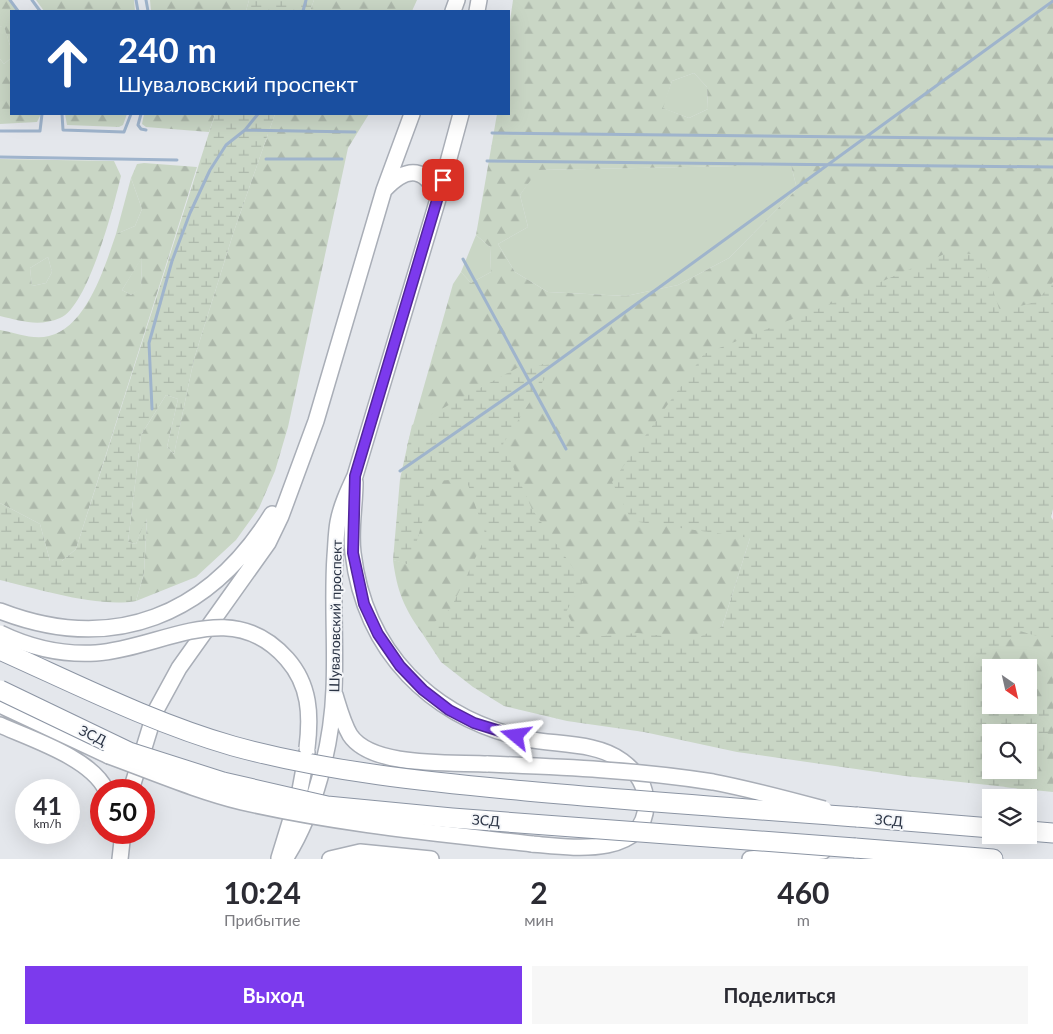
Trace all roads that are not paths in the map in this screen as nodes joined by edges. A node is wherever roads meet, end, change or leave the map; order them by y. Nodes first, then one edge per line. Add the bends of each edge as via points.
1 (412, 115) edge
2 (461, 115) edge
3 (384, 190) junction
4 (438, 199) junction
5 (355, 476) junction
6 (288, 493) junction
7 (0, 611) edge
8 (0, 633) edge
9 (0, 650) edge
10 (0, 690) edge
11 (334, 690) junction
12 (0, 705) edge
13 (0, 725) edge
14 (98, 779) edge
15 (133, 779) edge
16 (857, 817) junction
17 (982, 827) edge
18 (1037, 832) edge
19 (1053, 833) edge
20 (854, 848) junction
21 (278, 859) edge
22 (285, 859) edge
23 (330, 859) edge
24 (431, 859) edge
25 (750, 859) edge
26 (993, 859) edge

1 - 3 main road
2 - 4 main road, Шуваловский проспект
3 - 4 main road via 395,179 416,172 434,187
3 - 6 main road via 316,421
4 - 5 main road, Шуваловский проспект
5 - 11 main road, Шуваловский проспект via 337,523
5 - 12 main road, bridge via 353,553 358,579 364,604 378,634 400,666 423,690 449,710 474,723 529,739 601,751 619,759 634,771 643,784 645,811 640,825 630,836 604,848 532,844 383,827 240,801 109,756
6 - 7 main road via 258,538 229,571 202,593 172,610 108,629 76,630 40,624
6 - 15 main road via 268,543 179,668 159,704
8 - 21 main road, bridge via 39,647 97,653 214,627 238,628 258,635 276,647 293,666 304,686 310,708 308,748 300,790
9 - 16 highway, ЗСД, bridge via 143,714 233,745 329,766 453,784
10 - 20 highway, ЗСД, bridge via 129,752 223,782 318,804 452,818
11 - 16 main road, bridge via 351,735 365,750 381,756 403,760 582,768 704,781
11 - 22 main road, Шуваловский проспект via 315,795 298,839
13 - 14 main road via 74,759
16 - 17 highway, ЗСД
18 - 19 highway
20 - 25 main road, bridge
20 - 26 highway, ЗСД
23 - 24 main road via 360,852

